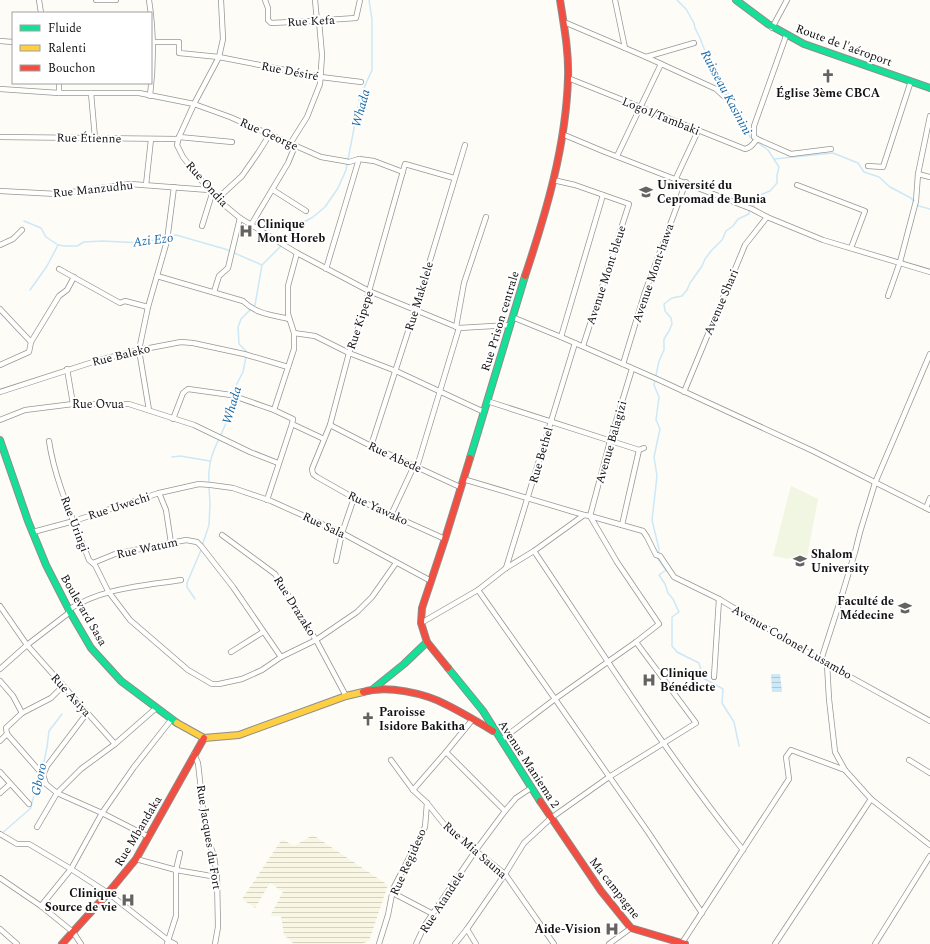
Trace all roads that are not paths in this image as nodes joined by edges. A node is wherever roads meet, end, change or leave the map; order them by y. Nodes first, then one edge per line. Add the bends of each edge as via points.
1 (38, 0) edge
2 (96, 0) edge
3 (116, 0) edge
4 (150, 0) edge
5 (221, 0) edge
6 (265, 0) edge
7 (316, 0) edge
8 (360, 0) edge
9 (560, 0) edge
10 (615, 0) edge
11 (736, 0) edge
12 (787, 0) edge
13 (41, 12) edge
14 (152, 12) edge
15 (152, 15) edge
16 (318, 21) junction
17 (564, 22) junction
18 (772, 28) junction
19 (786, 36) junction
20 (0, 41) edge
21 (12, 42) edge
22 (152, 42) edge
23 (694, 42) dead end
24 (625, 48) junction
25 (219, 57) junction
26 (646, 57) junction
27 (661, 64) junction
28 (321, 77) junction
29 (568, 78) junction
30 (152, 79) edge
31 (911, 81) junction
32 (361, 82) dead end
33 (59, 84) edge
34 (151, 84) edge
35 (930, 88) edge
36 (0, 89) edge
37 (59, 93) junction
38 (91, 93) junction
39 (150, 96) junction
40 (728, 100) dead end
41 (194, 104) junction
42 (640, 108) junction
43 (930, 116) edge
44 (698, 131) junction
45 (270, 134) junction
46 (562, 134) junction
47 (0, 137) edge
48 (95, 138) junction
49 (178, 138) junction
50 (151, 139) junction
51 (756, 141) junction
52 (232, 142) dead end
53 (290, 144) junction
54 (465, 145) dead end
55 (295, 146) junction
56 (831, 149) dead end
57 (618, 156) junction
58 (359, 159) junction
59 (868, 166) dead end
60 (403, 172) junction
61 (918, 174) junction
62 (930, 177) edge
63 (454, 178) junction
64 (676, 178) junction
65 (553, 180) junction
66 (686, 182) junction
67 (146, 185) junction
68 (797, 185) dead end
69 (174, 187) junction
70 (273, 190) junction
71 (0, 191) edge
72 (211, 192) junction
73 (603, 195) junction
74 (217, 199) junction
75 (306, 211) dead end
76 (486, 217) dead end
77 (767, 217) junction
78 (240, 218) junction
79 (251, 225) junction
80 (202, 226) dead end
81 (22, 230) dead end
82 (0, 245) edge
83 (851, 248) junction
84 (297, 253) junction
85 (900, 262) junction
86 (59, 269) dead end
87 (326, 269) junction
88 (930, 272) edge
89 (157, 276) junction
90 (74, 277) junction
91 (370, 291) junction
92 (214, 292) junction
93 (888, 296) dead end
94 (148, 307) junction
95 (0, 309) edge
96 (415, 310) junction
97 (512, 317) junction
98 (289, 319) junction
99 (510, 325) junction
100 (458, 327) junction
101 (294, 333) junction
102 (561, 337) junction
103 (31, 342) junction
104 (575, 343) junction
105 (583, 346) junction
106 (139, 350) junction
107 (350, 353) junction
108 (930, 354) edge
109 (623, 364) junction
110 (0, 365) edge
111 (288, 367) junction
112 (632, 368) junction
113 (67, 369) junction
114 (396, 372) junction
115 (0, 392) edge
116 (441, 392) junction
117 (684, 392) junction
118 (487, 401) junction
119 (73, 404) junction
120 (149, 410) junction
121 (274, 410) junction
122 (484, 412) junction
123 (173, 419) junction
124 (0, 420) edge
125 (550, 422) junction
126 (292, 424) junction
127 (330, 425) junction
128 (324, 439) junction
129 (0, 440) edge
130 (610, 440) junction
131 (49, 441) dead end
132 (371, 446) junction
133 (278, 463) junction
134 (416, 466) junction
135 (313, 474) joint
136 (463, 479) junction
137 (875, 483) junction
138 (209, 485) joint
139 (460, 487) junction
140 (159, 493) junction
141 (354, 498) junction
142 (930, 498) edge
143 (528, 499) junction
144 (267, 500) junction
145 (928, 509) edge
146 (391, 515) junction
147 (584, 515) junction
148 (590, 516) junction
149 (74, 521) junction
150 (622, 525) junction
151 (33, 532) junction
152 (342, 533) junction
153 (222, 535) dead end
154 (445, 539) junction
155 (171, 543) junction
156 (534, 552) junction
157 (336, 561) dead end
158 (93, 563) junction
159 (396, 563) junction
160 (506, 568) junction
161 (181, 580) dead end
162 (431, 581) junction
163 (478, 590) junction
164 (108, 591) junction
165 (719, 599) junction
166 (0, 607) edge
167 (69, 611) junction
168 (422, 623) junction
169 (263, 632) junction
170 (316, 640) junction
171 (427, 642) junction
172 (636, 642) junction
173 (27, 645) junction
174 (231, 652) dead end
175 (281, 657) junction
176 (821, 660) junction
177 (609, 661) junction
178 (827, 664) junction
179 (0, 669) edge
180 (714, 677) dead end
181 (0, 681) edge
182 (63, 686) junction
183 (373, 689) junction
184 (346, 696) junction
185 (555, 699) junction
186 (155, 709) junction
187 (22, 713) junction
188 (87, 713) junction
189 (473, 719) junction
190 (171, 720) junction
191 (930, 721) edge
192 (495, 732) junction
193 (7, 734) junction
194 (204, 738) junction
195 (501, 740) junction
196 (0, 741) edge
197 (664, 742) junction
198 (115, 744) junction
199 (446, 752) junction
200 (194, 754) junction
201 (391, 760) dead end
202 (909, 760) dead end
203 (845, 770) junction
204 (0, 772) edge
205 (930, 773) edge
206 (43, 775) junction
207 (610, 778) junction
208 (10, 784) junction
209 (531, 788) junction
210 (413, 790) junction
211 (0, 793) edge
212 (58, 793) junction
213 (871, 799) junction
214 (427, 803) junction
215 (29, 804) dead end
216 (505, 811) junction
217 (102, 814) junction
218 (551, 818) junction
219 (38, 827) dead end
220 (1, 835) edge
221 (149, 837) junction
222 (930, 845) edge
223 (476, 850) junction
224 (743, 850) junction
225 (180, 853) dead end
226 (930, 856) edge
227 (136, 859) junction
228 (71, 869) junction
229 (176, 870) junction
230 (505, 874) junction
231 (217, 877) junction
232 (0, 878) edge
233 (108, 893) junction
234 (392, 893) junction
235 (41, 906) junction
236 (702, 913) junction
237 (432, 914) junction
238 (631, 928) junction
239 (0, 929) edge
240 (467, 929) junction
241 (73, 932) junction
242 (168, 942) edge
243 (17, 944) edge
244 (62, 944) edge
245 (81, 944) edge
246 (175, 944) edge
247 (215, 944) edge
248 (379, 944) edge
249 (416, 944) edge
250 (455, 944) edge
251 (476, 944) edge
252 (554, 944) edge
253 (609, 944) edge
254 (684, 944) edge
255 (775, 944) edge
256 (875, 944) edge

1 - 13 street
2 - 3 street
4 - 14 street
5 - 25 street via 223,39
6 - 16 street, Rue Kefa via 268,20 271,23
7 - 16 street
8 - 16 street, Rue Kefa via 356,18
9 - 17 street, Rue Prison centrale
10 - 24 street
11 - 18 street, Route de l'aéroport
12 - 18 street
15 - 22 street
16 - 28 street via 322,55
17 - 24 street
17 - 29 street, Rue Prison centrale
18 - 19 street, Route de l'aéroport
19 - 31 street, Route de l'aéroport
19 - 51 street via 754,126
20 - 21 street
22 - 25 street, Rue Désiré via 179,42 179,53
22 - 30 street
23 - 26 street
24 - 26 street
25 - 28 street, Rue Désiré
25 - 41 street
26 - 27 street
27 - 40 street via 716,89
27 - 42 street
28 - 32 street, Rue Désiré
28 - 53 street via 307,117
29 - 42 street, Logo1/Tambaki
29 - 46 street, Rue Prison centrale
31 - 35 street, Route de l'aéroport
31 - 59 street via 883,167
33 - 37 street
34 - 39 street
36 - 37 street, Rue George
37 - 38 street, Rue George
38 - 39 street, Rue George via 139,93
38 - 48 street
39 - 41 street, Rue George
41 - 45 street, Rue George
41 - 49 street
42 - 44 street, Logo1/Tambaki
42 - 57 street
43 - 61 street
44 - 51 street, Logo1/Tambaki via 745,149
44 - 64 street
45 - 53 street, Rue George
45 - 74 street via 242,176
46 - 57 street
46 - 65 street, Rue Prison centrale
47 - 48 street, Rue Étienne
48 - 50 street, Rue Étienne
49 - 50 street, Rue Étienne
49 - 52 street, Rue Étienne
49 - 72 street, Rue Ondia via 177,145 183,157
50 - 67 street
51 - 56 street via 791,154
53 - 55 street, Rue George
54 - 63 street, Rue Makelele
55 - 58 street, Rue George via 321,157 346,162
55 - 70 street
57 - 64 street
58 - 60 street via 374,161
58 - 87 street
60 - 63 street, Rue Kipepe via 405,164
60 - 91 street, Rue Kipepe
61 - 62 street
61 - 85 street via 915,203
63 - 96 street, Rue Makelele
64 - 66 street
65 - 73 street
65 - 97 street, Rue Prison centrale via 541,228
66 - 77 street
66 - 109 street, Avenue Mont-hawa via 645,292
67 - 69 street, Rue Manzudhu
67 - 71 street, Rue Manzudhu via 130,184 57,194
68 - 83 street via 866,211
69 - 72 street, Rue Manzudhu
69 - 89 street via 167,241
70 - 75 street
70 - 79 street
72 - 74 street, Rue Ondia
72 - 80 street
73 - 102 street
73 - 105 street, Avenue Mont bleue via 630,204
74 - 78 street, Rue Ondia
76 - 100 street via 464,283
77 - 83 street via 823,240
77 - 117 street, Avenue Shari via 745,245
78 - 79 street, Rue Ondia
78 - 92 street via 228,268 220,276
79 - 84 street, Rue Ondia
81 - 82 street via 13,239
83 - 85 street
84 - 87 street, Rue Ondia
84 - 98 street via 288,286
85 - 88 street
85 - 93 street
86 - 90 street
87 - 91 street, Rue Ondia
89 - 92 street
89 - 94 street
90 - 94 street via 120,303
90 - 103 street via 67,290 59,296
91 - 96 street, Rue Ondia
91 - 107 street, Rue Kipepe
92 - 98 street via 243,301 259,312
94 - 106 street
95 - 103 street
96 - 100 street, Rue Ondia
96 - 114 street, Rue Makelele
97 - 99 street, Rue Prison centrale
97 - 102 street
98 - 101 street
99 - 100 street
99 - 118 street, Rue Prison centrale
100 - 116 street
101 - 107 street via 315,336
101 - 111 street via 294,349
102 - 104 street
103 - 110 street via 29,352
104 - 105 street
104 - 125 street, Rue Bethel
105 - 109 street
106 - 111 street, Rue Baleko via 193,342
106 - 113 street, Rue Baleko
106 - 120 street
107 - 114 street
107 - 127 street, Rue Kipepe
108 - 137 street
109 - 112 street
111 - 121 street
112 - 117 street
112 - 130 street, Avenue Balagizi
113 - 115 street, Rue Baleko
113 - 119 street
114 - 116 street
114 - 132 street, Rue Makelele
116 - 122 street
116 - 134 street
117 - 137 street via 813,451
118 - 122 street, Rue Prison centrale
118 - 125 street
119 - 120 street, Rue Ovua via 129,404
119 - 124 street, Rue Ovua via 25,410
120 - 123 street, Rue Ovua
121 - 123 street via 233,395 188,389 183,393
121 - 126 street via 293,419
122 - 136 street, Rue Prison centrale
123 - 133 street, Rue Ovua via 194,425
125 - 130 street
125 - 143 street, Rue Bethel
126 - 128 street
126 - 133 street
127 - 128 street, Rue Kipepe
127 - 132 street, Rue Abede
128 - 135 street, Rue Kipepe via 312,469
129 - 151 street, Boulevard Sasa
130 - 148 street, Avenue Balagizi
130 - 150 street via 642,449
131 - 149 street, Rue Uringi via 67,506
132 - 134 street, Rue Abede
133 - 144 street
134 - 139 street, Rue Abede
134 - 146 street
135 - 141 street, Rue Yawako
136 - 139 street, Rue Prison centrale
136 - 143 street, Avenue Colonel Lusambo
137 - 145 street
137 - 176 street
138 - 140 street, Rue Uwechi via 199,484
138 - 144 street, Rue Sala via 233,488
139 - 154 street, Rue Prison centrale
140 - 149 street, Rue Uwechi
140 - 155 street via 166,510
141 - 146 street, Rue Yawako
141 - 152 street
142 - 145 street
143 - 147 street, Avenue Colonel Lusambo
143 - 160 street, Rue Bethel
144 - 152 street, Rue Sala
146 - 154 street, Rue Yawako
147 - 148 street, Avenue Colonel Lusambo
147 - 156 street
148 - 150 street, Avenue Colonel Lusambo
148 - 172 street via 617,562 659,624
149 - 151 street, Rue Uwechi
149 - 158 street, Rue Uringi via 89,560
150 - 165 street, Avenue Colonel Lusambo via 643,531 674,577
151 - 167 street, Boulevard Sasa
152 - 157 street
152 - 159 street, Rue Sala
153 - 170 street, Rue Drazako via 275,574
154 - 162 street, Rue Prison centrale
155 - 158 street, Rue Watum via 115,554
155 - 169 street, Rue Watum via 186,540 197,542 233,587
156 - 160 street
156 - 177 street
158 - 164 street, Rue Uringi
159 - 162 street, Rue Sala
159 - 170 street, Rue Uringi via 372,597 357,612
160 - 163 street
161 - 164 street
162 - 168 street, Rue Prison centrale via 422,608
163 - 168 street
163 - 185 street
164 - 167 street via 77,604
164 - 175 street, Rue Uringi via 130,620 188,670 212,684 242,679
165 - 176 street, Avenue Colonel Lusambo
165 - 180 street
166 - 173 street, Rue Asiya
167 - 173 street
167 - 186 street, Boulevard Sasa via 91,648 121,681
168 - 171 street, Rue Prison centrale
169 - 174 street
169 - 175 street
170 - 175 street, Rue Uringi
170 - 184 street, Rue Drazako
171 - 183 street, Boulevard Sasa
171 - 192 street, Avenue Maniema 2 via 483,711
172 - 177 street
172 - 197 street, Avenue Maniema 2 via 696,722
173 - 179 street
173 - 182 street, Rue Asiya
176 - 178 street, Avenue Colonel Lusambo
177 - 185 street
177 - 197 street
178 - 191 street, Avenue Colonel Lusambo
178 - 203 street via 835,752
181 - 187 street via 13,696
182 - 187 street via 51,698
182 - 188 street, Rue Asiya
183 - 184 street, Boulevard Sasa
183 - 189 street, Boulevard Sasa via 420,695 446,704
184 - 194 street, Boulevard Sasa via 239,735
185 - 195 street
185 - 207 street
186 - 190 street, Boulevard Sasa
186 - 198 street
187 - 193 street via 6,728
188 - 198 street, Rue Asiya
188 - 206 street
189 - 192 street, Boulevard Sasa
189 - 199 street
190 - 194 street, Boulevard Sasa
190 - 217 street via 134,767
192 - 195 street, Avenue Maniema 2
193 - 196 street
193 - 206 street
194 - 200 street, Rue Mbandaka
195 - 209 street, Avenue Maniema 2
197 - 207 street, Avenue Maniema 2
197 - 224 street
198 - 212 street via 81,769
199 - 210 street
199 - 216 street
200 - 221 street, Rue Mbandaka
200 - 231 street, Rue Jacques du Fort via 198,763 206,834 214,856
201 - 210 street, Rue Mia Sauna
202 - 205 street
203 - 213 street
203 - 224 street via 791,750 786,757 789,776
204 - 208 street
206 - 212 street via 46,784
207 - 218 street, Avenue Maniema 2
207 - 236 street
208 - 211 street
208 - 215 street
209 - 216 street, Rue Atandele via 516,798
209 - 218 street, Avenue Maniema 2
210 - 214 street, Rue Mia Sauna
212 - 217 street
212 - 219 street
213 - 222 street
213 - 255 street
214 - 223 street, Rue Mia Sauna via 447,828
214 - 234 street, Rue Regideso via 425,827
216 - 223 street, Rue Atandele
217 - 221 street
217 - 228 street
218 - 230 street via 524,843
218 - 238 street, Ma campagne via 601,891
220 - 228 street via 17,844 29,844
221 - 227 street, Rue Mbandaka
223 - 230 street, Rue Mia Sauna
223 - 237 street, Rue Atandele
224 - 236 street
225 - 229 street
226 - 256 street
227 - 229 street
227 - 233 street, Rue Mbandaka
228 - 233 street
228 - 235 street
229 - 231 street
229 - 242 street via 176,916
230 - 240 street
230 - 252 street, Rue Mia Sauna
231 - 247 street, Rue Jacques du Fort via 218,927
232 - 235 street
233 - 241 street, Rue Mbandaka
233 - 242 street
234 - 237 street
234 - 248 street, Rue Regideso
235 - 241 street
236 - 254 street
237 - 249 street, Rue Atandele
238 - 253 street
238 - 254 street, Ma campagne
239 - 243 street
240 - 250 street
240 - 251 street
241 - 244 street, Rue Mbandaka
241 - 245 street
242 - 246 street

